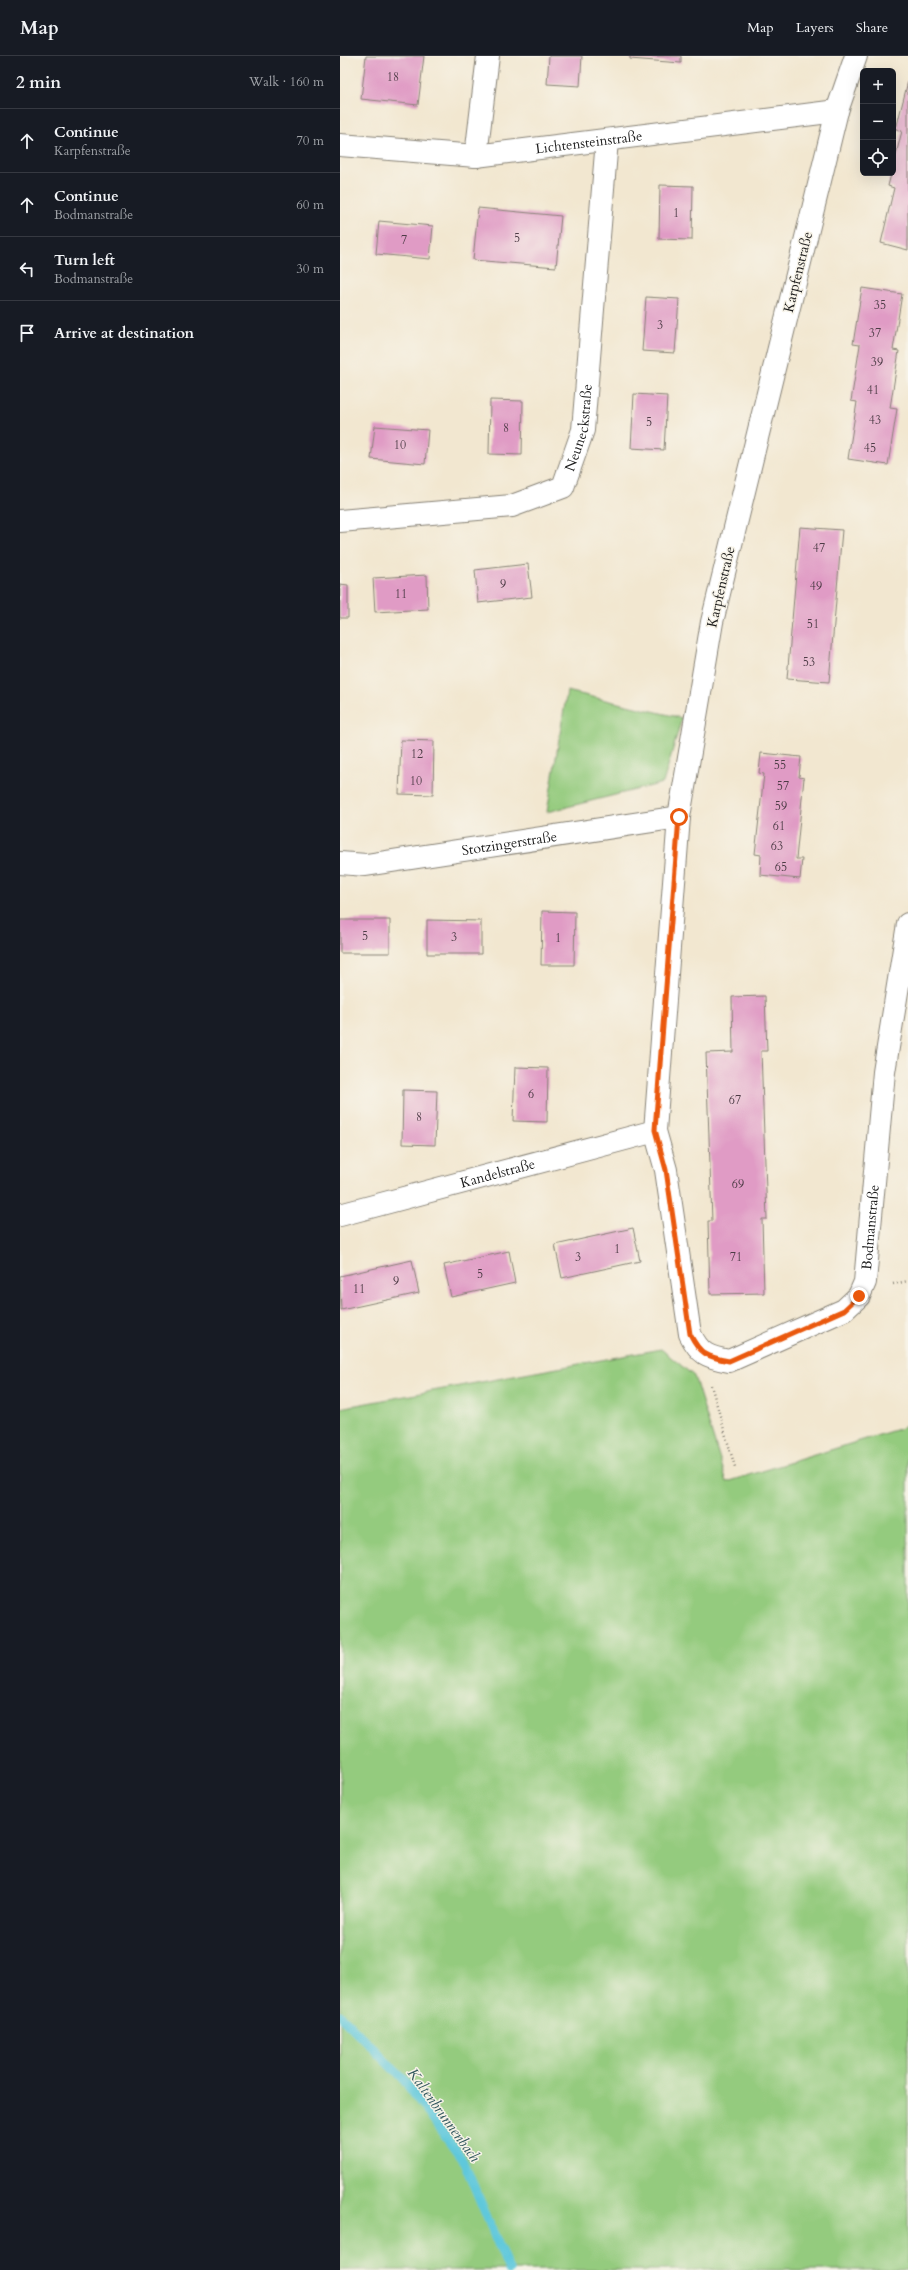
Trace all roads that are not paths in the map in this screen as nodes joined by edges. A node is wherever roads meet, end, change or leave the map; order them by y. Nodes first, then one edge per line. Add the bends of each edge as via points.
1 (488, 56) edge
2 (856, 56) edge
3 (837, 111) junction
4 (607, 140) junction
5 (340, 144) edge
6 (476, 156) junction
7 (340, 521) edge
8 (679, 817) junction
9 (340, 864) edge
10 (908, 924) edge
11 (655, 1130) junction
12 (340, 1215) edge

1 - 6 street
2 - 3 street, Karpfenstraße
3 - 4 street, Lichtensteinstraße
3 - 8 street, Karpfenstraße via 712,622
4 - 6 street, Lichtensteinstraße
4 - 7 street, Neuneckstraße via 583,430 563,487 512,506
5 - 6 street, Lichtensteinstraße
8 - 9 street, Stotzingerstraße via 366,865
8 - 11 street, Karpfenstraße
10 - 11 street, Bodmanstraße via 884,1072 865,1282 859,1296 844,1310 729,1361 713,1358 698,1349 690,1334 666,1170
11 - 12 street, Kandelstraße

